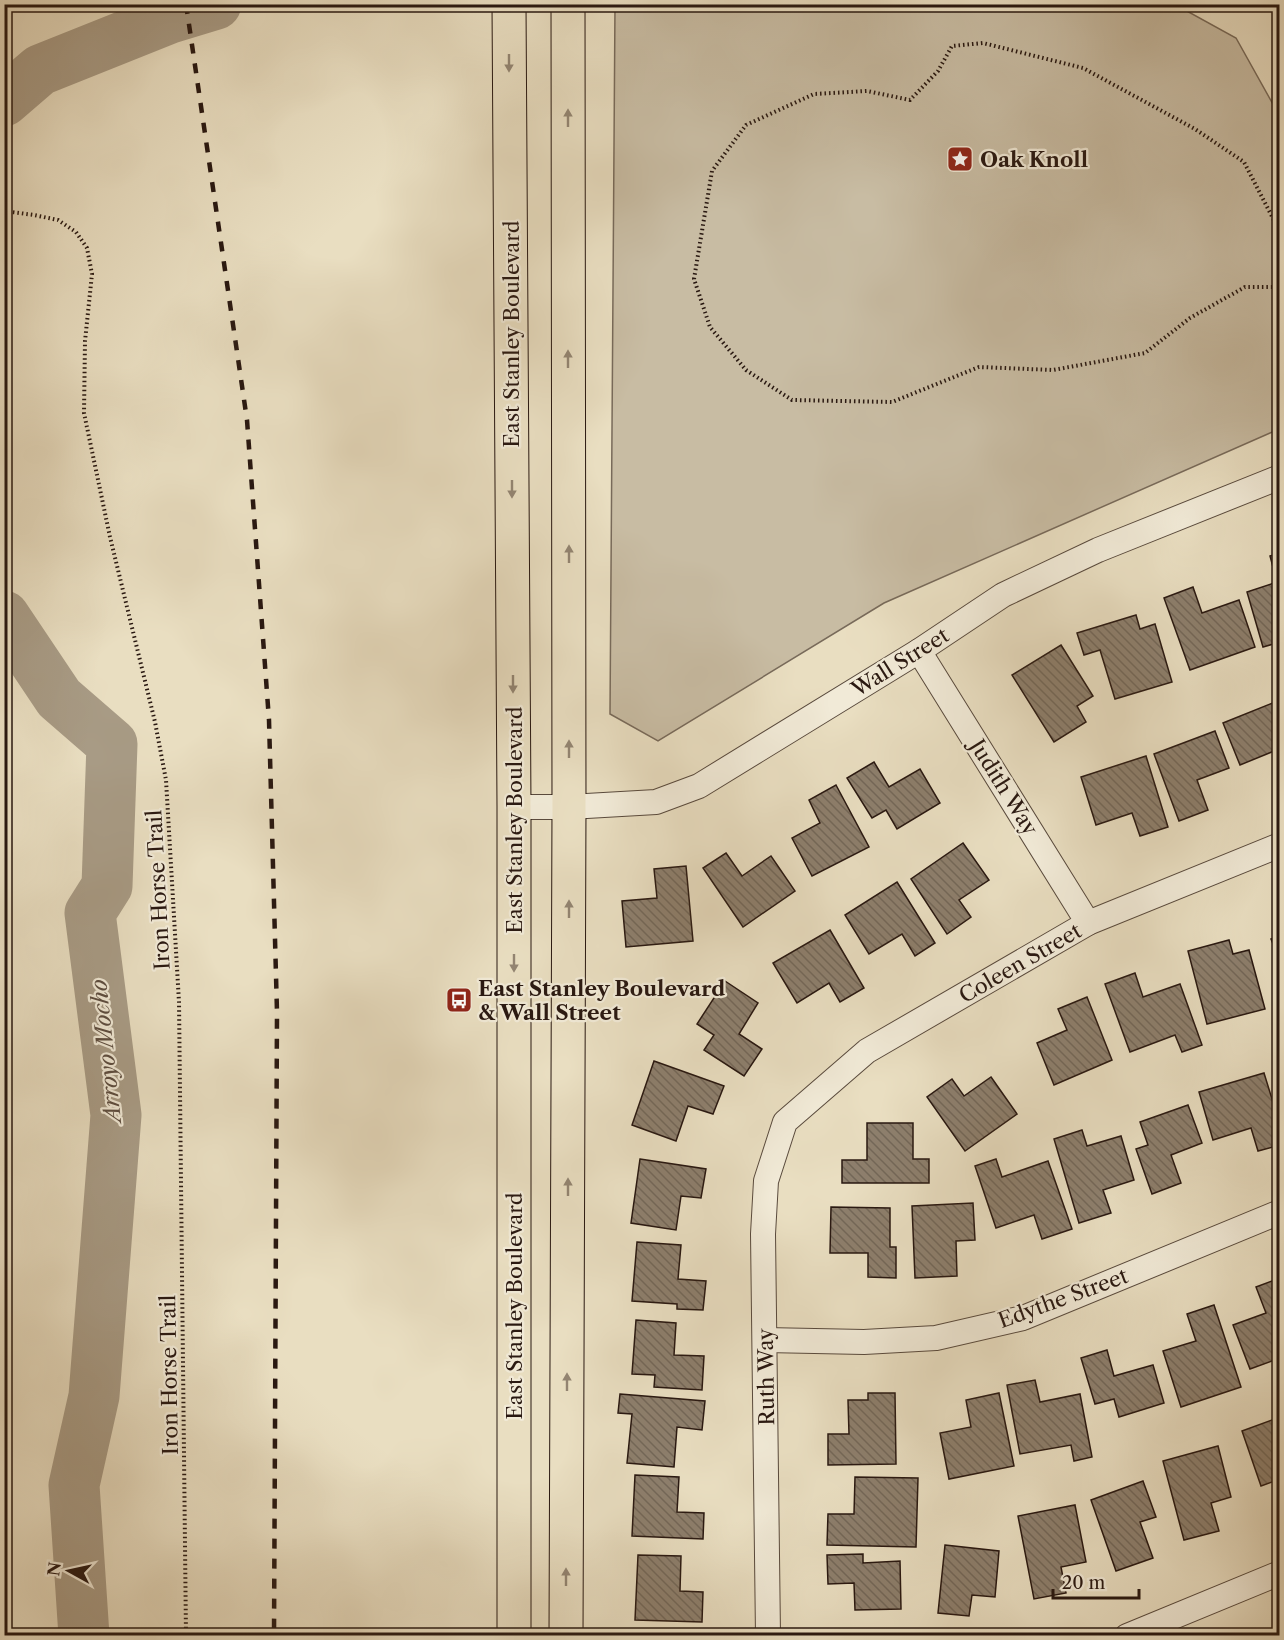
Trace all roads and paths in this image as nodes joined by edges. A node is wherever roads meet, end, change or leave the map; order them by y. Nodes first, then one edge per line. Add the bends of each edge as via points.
1 (509, 4) edge
2 (568, 4) edge
3 (4, 211) edge
4 (1280, 232) edge
5 (1280, 288) edge
6 (1280, 477) edge
7 (919, 651) junction
8 (514, 807) junction
9 (569, 807) junction
10 (1280, 844) edge
11 (1088, 923) junction
12 (785, 1122) joint
13 (1280, 1212) edge
14 (765, 1340) junction
15 (1280, 1573) edge
16 (186, 1635) edge
17 (514, 1635) edge
18 (566, 1635) edge
19 (768, 1635) edge
20 (1127, 1635) edge

1 -> 8 main road, East Stanley Boulevard
9 -> 2 main road
3 - 16 path, Iron Horse Trail via 58,220 76,232 87,248 92,274 85,341 84,413 166,780 179,1002
4 - 5 path via 1244,162 1195,129 1083,68 983,43 952,46 938,71 910,100 867,91 814,94 746,126 712,171 693,279 710,327 746,370 792,400 869,402 892,402 979,367 1053,370 1145,353 1190,318 1245,287
6 - 7 street, Wall Street via 1098,550 1002,596
7 - 9 street, Wall Street via 699,786 656,802
7 - 11 street, Judith Way
8 - 9 street, Wall Street
8 -> 17 main road, East Stanley Boulevard
18 -> 9 main road
10 - 11 street, Coleen Street
11 - 12 street, Coleen Street via 867,1051
12 - 14 street, Ruth Way via 766,1181
13 - 14 street, Edythe Street via 1023,1318 936,1338 864,1342
14 - 19 street, Ruth Way
15 - 20 street

